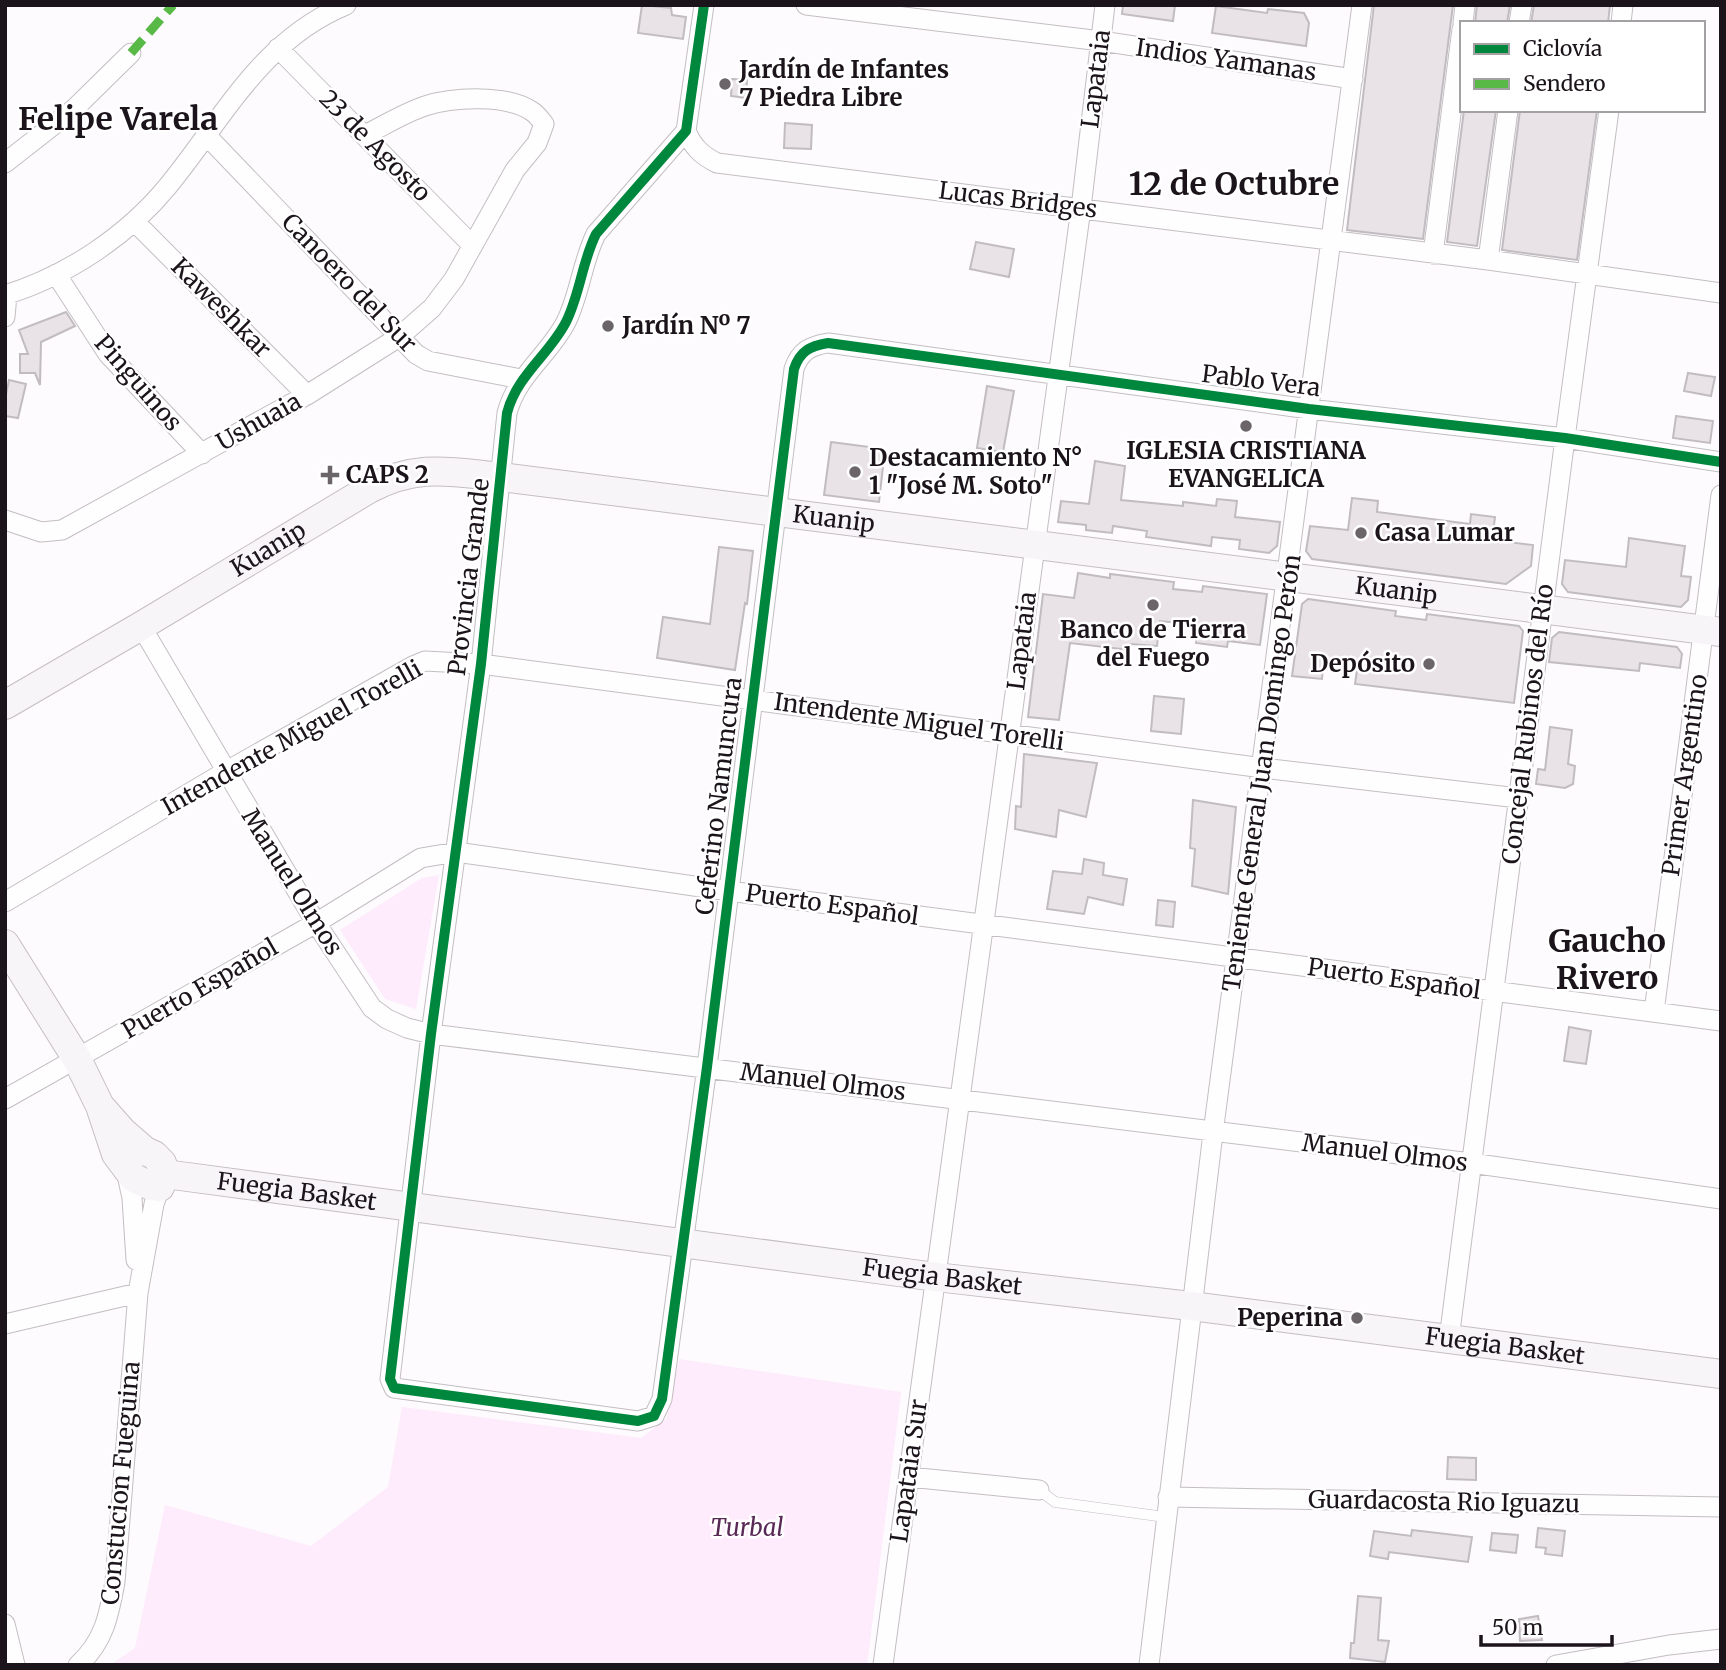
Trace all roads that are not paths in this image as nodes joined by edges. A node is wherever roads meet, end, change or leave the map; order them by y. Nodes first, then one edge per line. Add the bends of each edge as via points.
1 (704, 5) edge
2 (806, 5) edge
3 (1105, 5) edge
4 (1362, 5) edge
5 (334, 7) edge
6 (1101, 41) junction
7 (1460, 45) edge
8 (278, 48) junction
9 (131, 53) dead end
10 (1353, 79) junction
11 (1508, 112) edge
12 (1609, 112) edge
13 (686, 131) junction
14 (206, 135) junction
15 (365, 135) junction
16 (5, 163) edge
17 (1081, 208) junction
18 (135, 222) junction
19 (1331, 240) junction
20 (472, 245) junction
21 (1433, 254) junction
22 (1489, 260) junction
23 (56, 274) junction
24 (1587, 274) junction
25 (1721, 293) edge
26 (6, 295) edge
27 (5, 317) edge
28 (399, 337) junction
29 (799, 355) joint
30 (1058, 376) junction
31 (521, 379) junction
32 (307, 395) junction
33 (1310, 409) junction
34 (1564, 438) junction
35 (202, 454) junction
36 (1721, 462) edge
37 (502, 477) junction
38 (1721, 495) edge
39 (776, 512) junction
40 (5, 520) edge
41 (1035, 544) junction
42 (1288, 576) junction
43 (1543, 609) junction
44 (141, 626) junction
45 (1713, 631) edge
46 (481, 664) junction
47 (752, 699) junction
48 (5, 705) edge
49 (1010, 734) junction
50 (1263, 768) junction
51 (225, 772) junction
52 (1518, 798) junction
53 (456, 852) junction
54 (729, 891) junction
55 (5, 902) edge
56 (316, 923) junction
57 (984, 925) junction
58 (5, 944) edge
59 (1238, 958) junction
60 (1492, 992) junction
61 (1654, 1013) junction
62 (1721, 1021) edge
63 (431, 1034) junction
64 (77, 1059) junction
65 (708, 1068) junction
66 (5, 1099) edge
67 (959, 1099) junction
68 (1213, 1133) junction
69 (132, 1162) junction
70 (1471, 1163) junction
71 (163, 1180) junction
72 (1721, 1199) edge
73 (409, 1207) junction
74 (682, 1242) junction
75 (936, 1277) junction
76 (138, 1293) junction
77 (1191, 1306) junction
78 (5, 1324) edge
79 (1449, 1339) junction
80 (1721, 1374) edge
81 (662, 1399) joint
82 (909, 1477) junction
83 (1039, 1490) joint
84 (1167, 1507) junction
85 (1721, 1507) edge
86 (5, 1624) edge
87 (1721, 1639) edge
88 (15, 1665) edge
89 (78, 1665) edge
90 (883, 1665) edge
91 (1149, 1665) edge
92 (1556, 1665) edge

1 - 13 street
2 - 6 street, Indios Yamanas
3 - 6 street, Lapataia
4 - 10 street, Teniente General Juan Domingo Perón
5 - 8 street
6 - 10 street, Indios Yamanas
6 - 17 street, Lapataia
7 - 21 street
8 - 14 street
8 - 15 street, 23 de Agosto
9 - 16 street via 74,109
10 - 19 street, Teniente General Juan Domingo Perón
11 - 22 street
12 - 24 street, Concejal Rubinos del Río
13 - 17 street, Lucas Bridges via 693,146 717,163
13 - 31 street, Provincia Grande via 597,234 566,321
14 - 18 street
14 - 28 street, Canoero del Sur
15 - 20 street, 23 de Agosto
15 - 20 street, Ushuaia via 416,110 457,100 492,99 533,112 544,124 537,143 514,170
17 - 19 street, Lucas Bridges
17 - 30 street, Lapataia
18 - 23 street
18 - 32 street, Kaweshkar
19 - 21 street, Lucas Bridges
19 - 33 street, Teniente General Juan Domingo Perón
20 - 28 street, Ushuaia via 432,308
21 - 22 street, Lucas Bridges
22 - 24 street, Lucas Bridges
23 - 26 street
23 - 35 street, Pinguinos via 108,354
24 - 25 street, Lucas Bridges
24 - 34 street, Concejal Rubinos del Río
26 - 27 street
28 - 31 street, Canoero del Sur via 428,361
28 - 32 street, Ushuaia
29 - 30 street, Pablo Vera via 828,343
29 - 39 street, Ceferino Namuncura
30 - 33 street, Pablo Vera
30 - 41 street, Lapataia
31 - 37 street, Provincia Grande via 507,412
32 - 35 street, Ushuaia
33 - 34 street, Pablo Vera
33 - 42 street, Teniente General Juan Domingo Perón
34 - 36 street, Pablo Vera
34 - 43 street, Concejal Rubinos del Río
35 - 40 street, Ushuaia via 62,530 41,532
37 - 39 main road, Kuanip
37 - 44 main road, Kuanip via 438,470 394,476
37 - 46 street, Provincia Grande
38 - 45 street, Primer Argentino
39 - 41 main road, Kuanip
39 - 47 street, Ceferino Namuncura
41 - 42 main road, Kuanip
41 - 49 street, Lapataia
42 - 43 main road, Kuanip
42 - 50 street, Teniente General Juan Domingo Perón
43 - 45 main road, Kuanip
43 - 52 street, Concejal Rubinos del Río
44 - 48 main road, Kuanip
44 - 51 street, Manuel Olmos
45 - 61 street, Primer Argentino
46 - 47 street, Intendente Miguel Torelli
46 - 51 street, Intendente Miguel Torelli via 425,662 413,666
46 - 53 street, Provincia Grande
47 - 49 street, Intendente Miguel Torelli
47 - 54 street, Ceferino Namuncura
49 - 50 street, Intendente Miguel Torelli
49 - 57 street, Lapataia
50 - 52 street, Intendente Miguel Torelli
50 - 59 street, Teniente General Juan Domingo Perón
51 - 55 street, Intendente Miguel Torelli
51 - 56 street, Manuel Olmos
52 - 60 street, Concejal Rubinos del Río
53 - 54 street, Puerto Español
53 - 56 street, Puerto Español via 421,858
53 - 63 street, Provincia Grande
54 - 57 street, Puerto Español
54 - 65 street, Ceferino Namuncura
56 - 63 street, Manuel Olmos via 372,1008 407,1028
56 - 64 street, Puerto Español
57 - 59 street, Puerto Español
57 - 67 street, Lapataia
58 - 64 main road
59 - 60 street, Puerto Español
59 - 68 street, Teniente General Juan Domingo Perón
60 - 61 street, Puerto Español
60 - 70 street, Concejal Rubinos del Río
61 - 62 street, Puerto Español
63 - 65 street, Manuel Olmos
63 - 73 street, Provincia Grande
64 - 66 street, Puerto Español
64 - 69 main road via 110,1139
65 - 67 street, Manuel Olmos
65 - 74 street, Ceferino Namuncura
67 - 68 street, Manuel Olmos
67 - 75 street, Lapataia
68 - 70 street, Manuel Olmos
68 - 77 street, Teniente General Juan Domingo Perón
69 - 71 main road, Fuegia Basket via 142,1182
69 - 76 street
70 - 72 street, Manuel Olmos
70 - 79 street, Concejal Rubinos del Río
71 - 73 main road, Fuegia Basket
71 - 76 street via 154,1204
73 - 74 main road, Fuegia Basket
73 - 81 street, Provincia Grande via 390,1379 394,1388 638,1421 654,1416
74 - 75 main road, Fuegia Basket
74 - 81 street, Ceferino Namuncura
75 - 77 main road, Fuegia Basket
75 - 82 street, Lapataia Sur
76 - 78 street
76 - 89 street, Constucion Fueguina via 115,1582 103,1634
77 - 79 main road, Fuegia Basket
77 - 84 street, Teniente General Juan Domingo Perón
79 - 80 main road, Fuegia Basket
82 - 83 street
82 - 90 street, Lapataia Sur
83 - 84 lane via 1055,1502
84 - 85 street, Guardacosta Rio Iguazu
84 - 91 street, Teniente General Juan Domingo Perón
86 - 88 street
87 - 92 street

